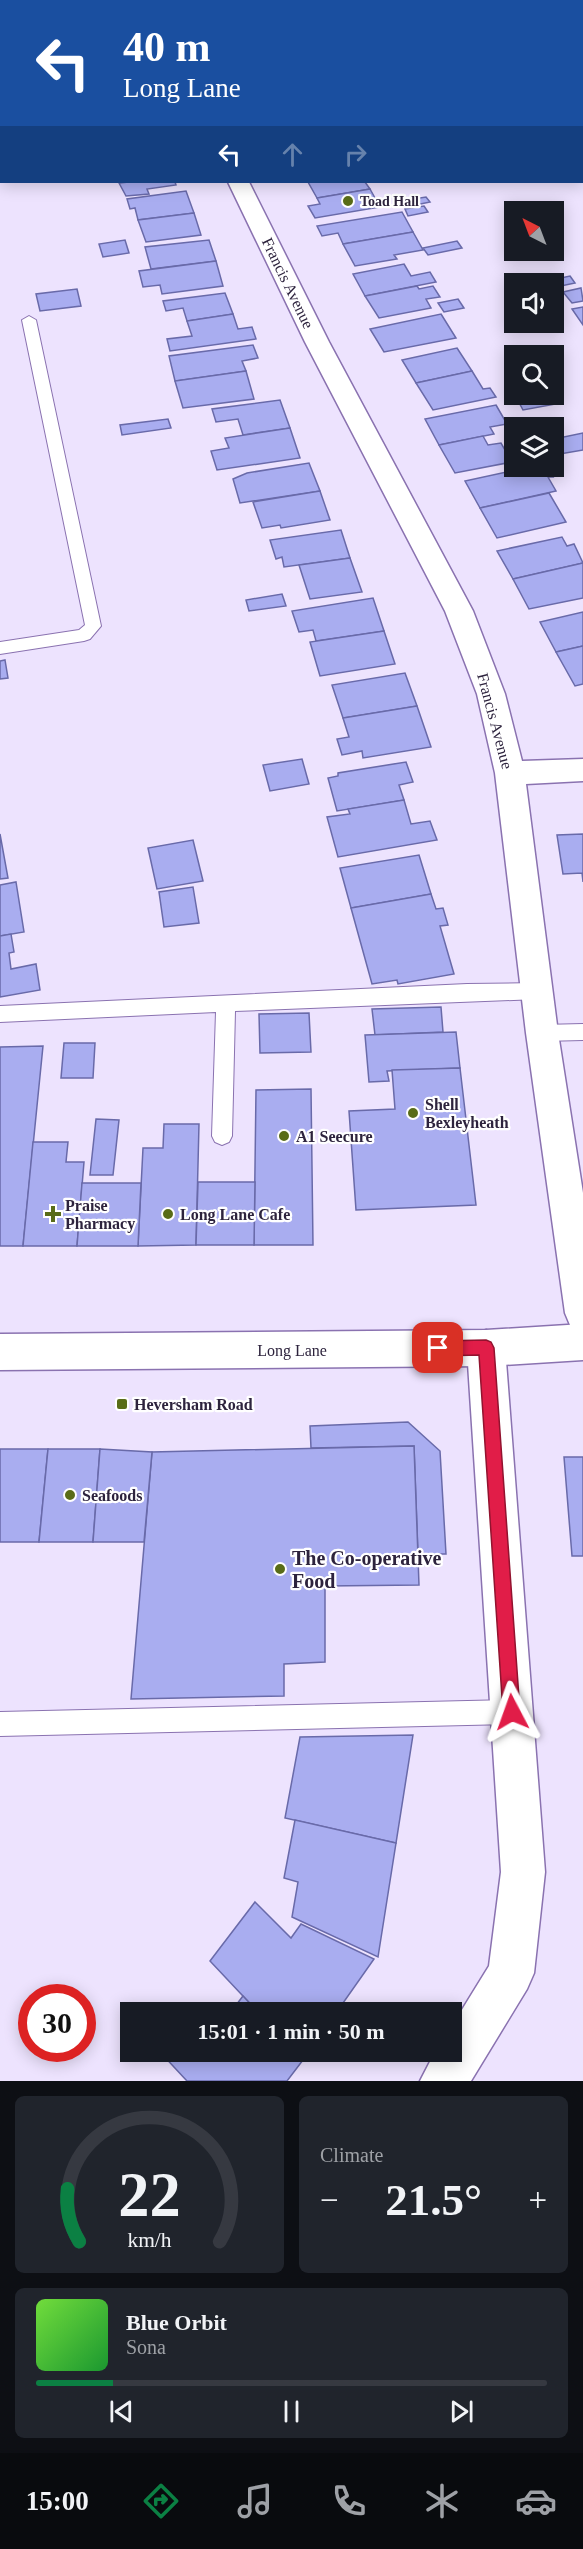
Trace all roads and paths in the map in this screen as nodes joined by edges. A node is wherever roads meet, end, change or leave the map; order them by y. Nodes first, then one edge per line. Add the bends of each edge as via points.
1 (238, 183) edge
2 (29, 320) dead end
3 (0, 648) edge
4 (583, 770) edge
5 (510, 772) junction
6 (537, 991) junction
7 (226, 1005) junction
8 (0, 1014) edge
9 (583, 1032) edge
10 (542, 1033) junction
11 (222, 1136) dead end
12 (583, 1313) edge
13 (583, 1342) edge
14 (486, 1348) junction
15 (0, 1352) edge
16 (512, 1712) junction
17 (0, 1724) edge
18 (444, 2081) edge

1 - 5 street, Francis Avenue via 317,342 459,611 491,694
2 - 3 lane via 93,626 84,635
4 - 5 street
5 - 6 street, Francis Avenue
6 - 7 lane
6 - 10 street, Francis Avenue
7 - 8 lane
7 - 11 lane
9 - 10 lane
10 - 12 street, Francis Avenue
13 - 14 street, Long Lane
14 - 15 street, Long Lane
14 - 16 street
16 - 17 lane
16 - 18 street via 523,1872 511,1973

